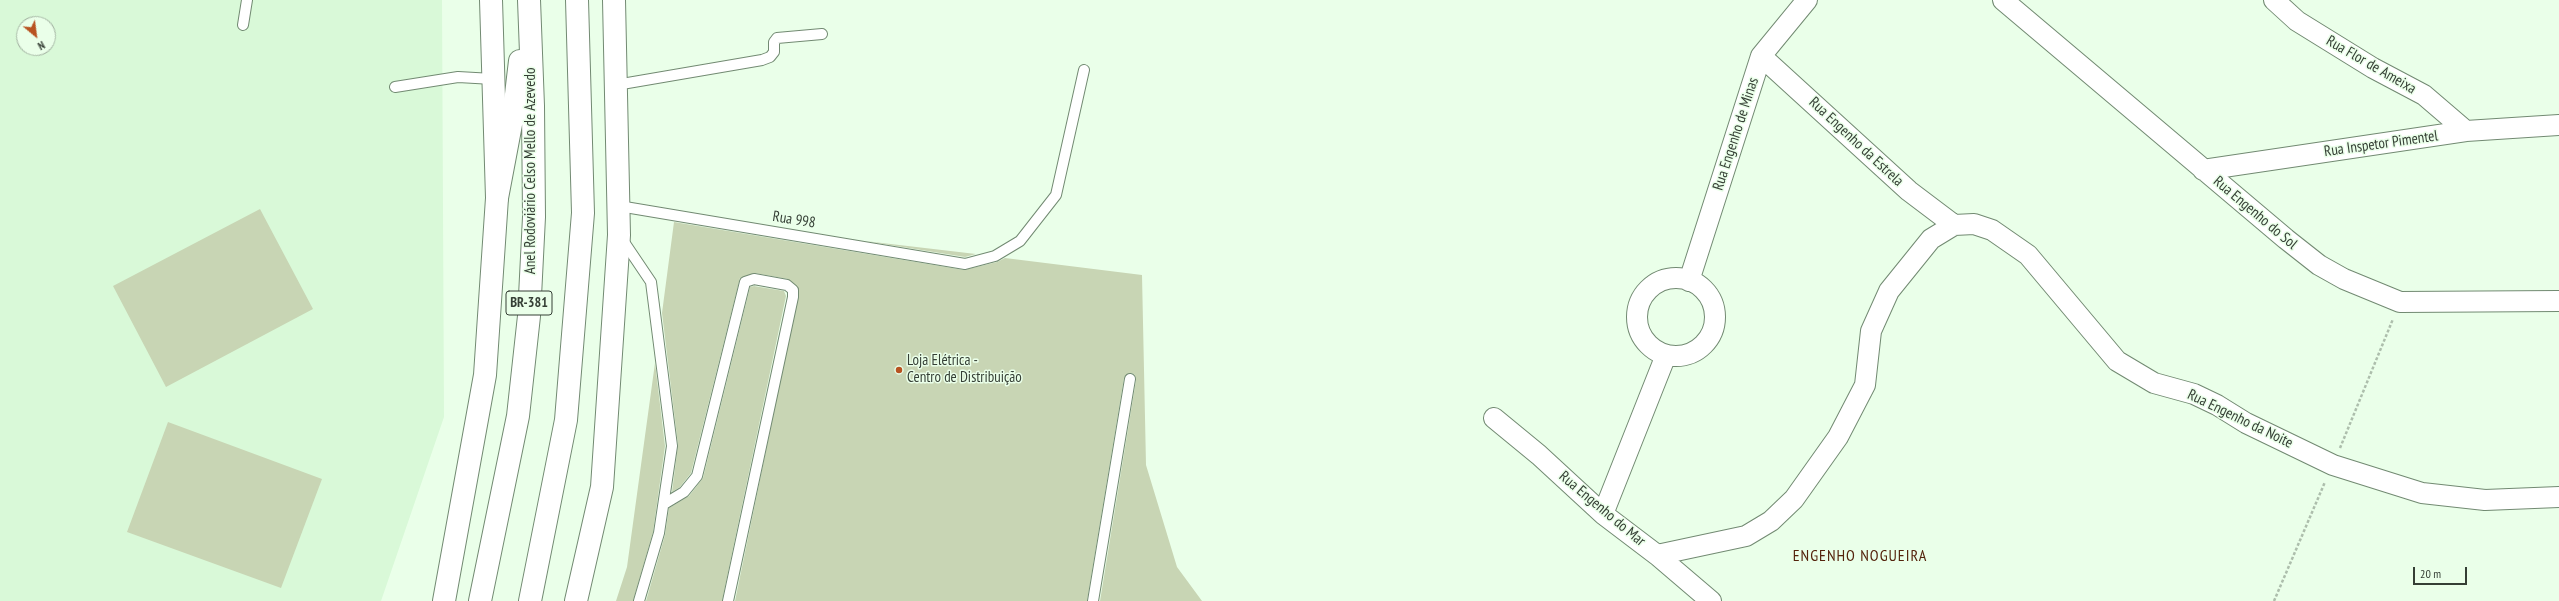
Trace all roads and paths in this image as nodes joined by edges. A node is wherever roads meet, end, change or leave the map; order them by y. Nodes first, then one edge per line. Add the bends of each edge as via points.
1 (247, 0) edge
2 (491, 0) edge
3 (528, 0) edge
4 (577, 0) edge
5 (614, 0) edge
6 (1807, 0) edge
7 (2003, 0) edge
8 (2274, 0) edge
9 (243, 25) dead end
10 (822, 34) dead end
11 (1761, 56) junction
12 (1084, 70) dead end
13 (493, 79) junction
14 (616, 85) junction
15 (395, 87) dead end
16 (2559, 125) edge
17 (2466, 131) junction
18 (2203, 170) junction
19 (497, 198) junction
20 (619, 206) junction
21 (1954, 224) junction
22 (619, 235) junction
23 (1689, 281) junction
24 (2559, 301) edge
25 (1666, 355) junction
26 (1130, 379) dead end
27 (1494, 418) dead end
28 (2559, 497) edge
29 (664, 504) junction
30 (1603, 514) junction
31 (1657, 555) junction
32 (444, 601) edge
33 (480, 601) edge
34 (530, 601) edge
35 (576, 601) edge
36 (639, 601) edge
37 (728, 601) edge
38 (1093, 601) edge
39 (1711, 601) edge

1 - 9 lane
2 - 13 main road
3 - 19 main road via 515,104
3 - 33 main road, Anel Rodoviário Celso Mello de Azevedo / BR-381 via 533,106 534,217 529,316 518,416
4 - 34 main road, BR-381 via 581,237 566,420
5 - 14 main road
6 - 11 street, Rua Engenho de Minas
7 - 18 street, Rua Engenho do Sol
8 - 17 street, Rua Flor de Ameixa via 2296,21 2373,68 2424,95
10 - 14 lane via 777,38 774,42 774,52 762,60
11 - 21 street, Rua Engenho da Estrela via 1908,191
11 - 23 street, Rua Engenho de Minas
12 - 20 lane, Rua 998 via 1056,195 1020,241 995,256 965,264
13 - 15 lane via 458,77
13 - 19 main road
14 - 20 main road
16 - 17 street, Rua Inspetor Pimentel
17 - 18 street, Rua Inspetor Pimentel
18 - 24 street, Rua Engenho do Sol via 2319,265 2344,279 2400,302
19 - 32 main road via 486,375
20 - 22 main road
21 - 28 street, Rua Engenho da Noite via 1974,224 1992,230 2028,256 2117,361 2154,383 2194,394 2217,405 2246,423 2332,465 2422,493 2485,500
21 - 31 street via 1931,239 1889,291 1872,330 1865,385 1838,437 1794,499 1771,521 1746,536
22 - 29 lane via 651,282 672,446
22 - 35 main road via 602,487
23 - 25 street via 1708,295 1714,308 1715,321 1711,334 1704,344 1693,352 1680,356
23 - 25 street via 1676,278 1662,281 1648,291 1640,302 1638,328 1644,341 1654,350
25 - 30 street
26 - 38 lane
27 - 30 street, Rua Engenho do Mar
29 - 36 lane via 659,533
29 - 37 lane via 684,492 697,476 745,282 754,279 787,285 792,290 792,297
30 - 31 street, Rua Engenho do Mar
31 - 39 street, Rua Engenho do Mar

